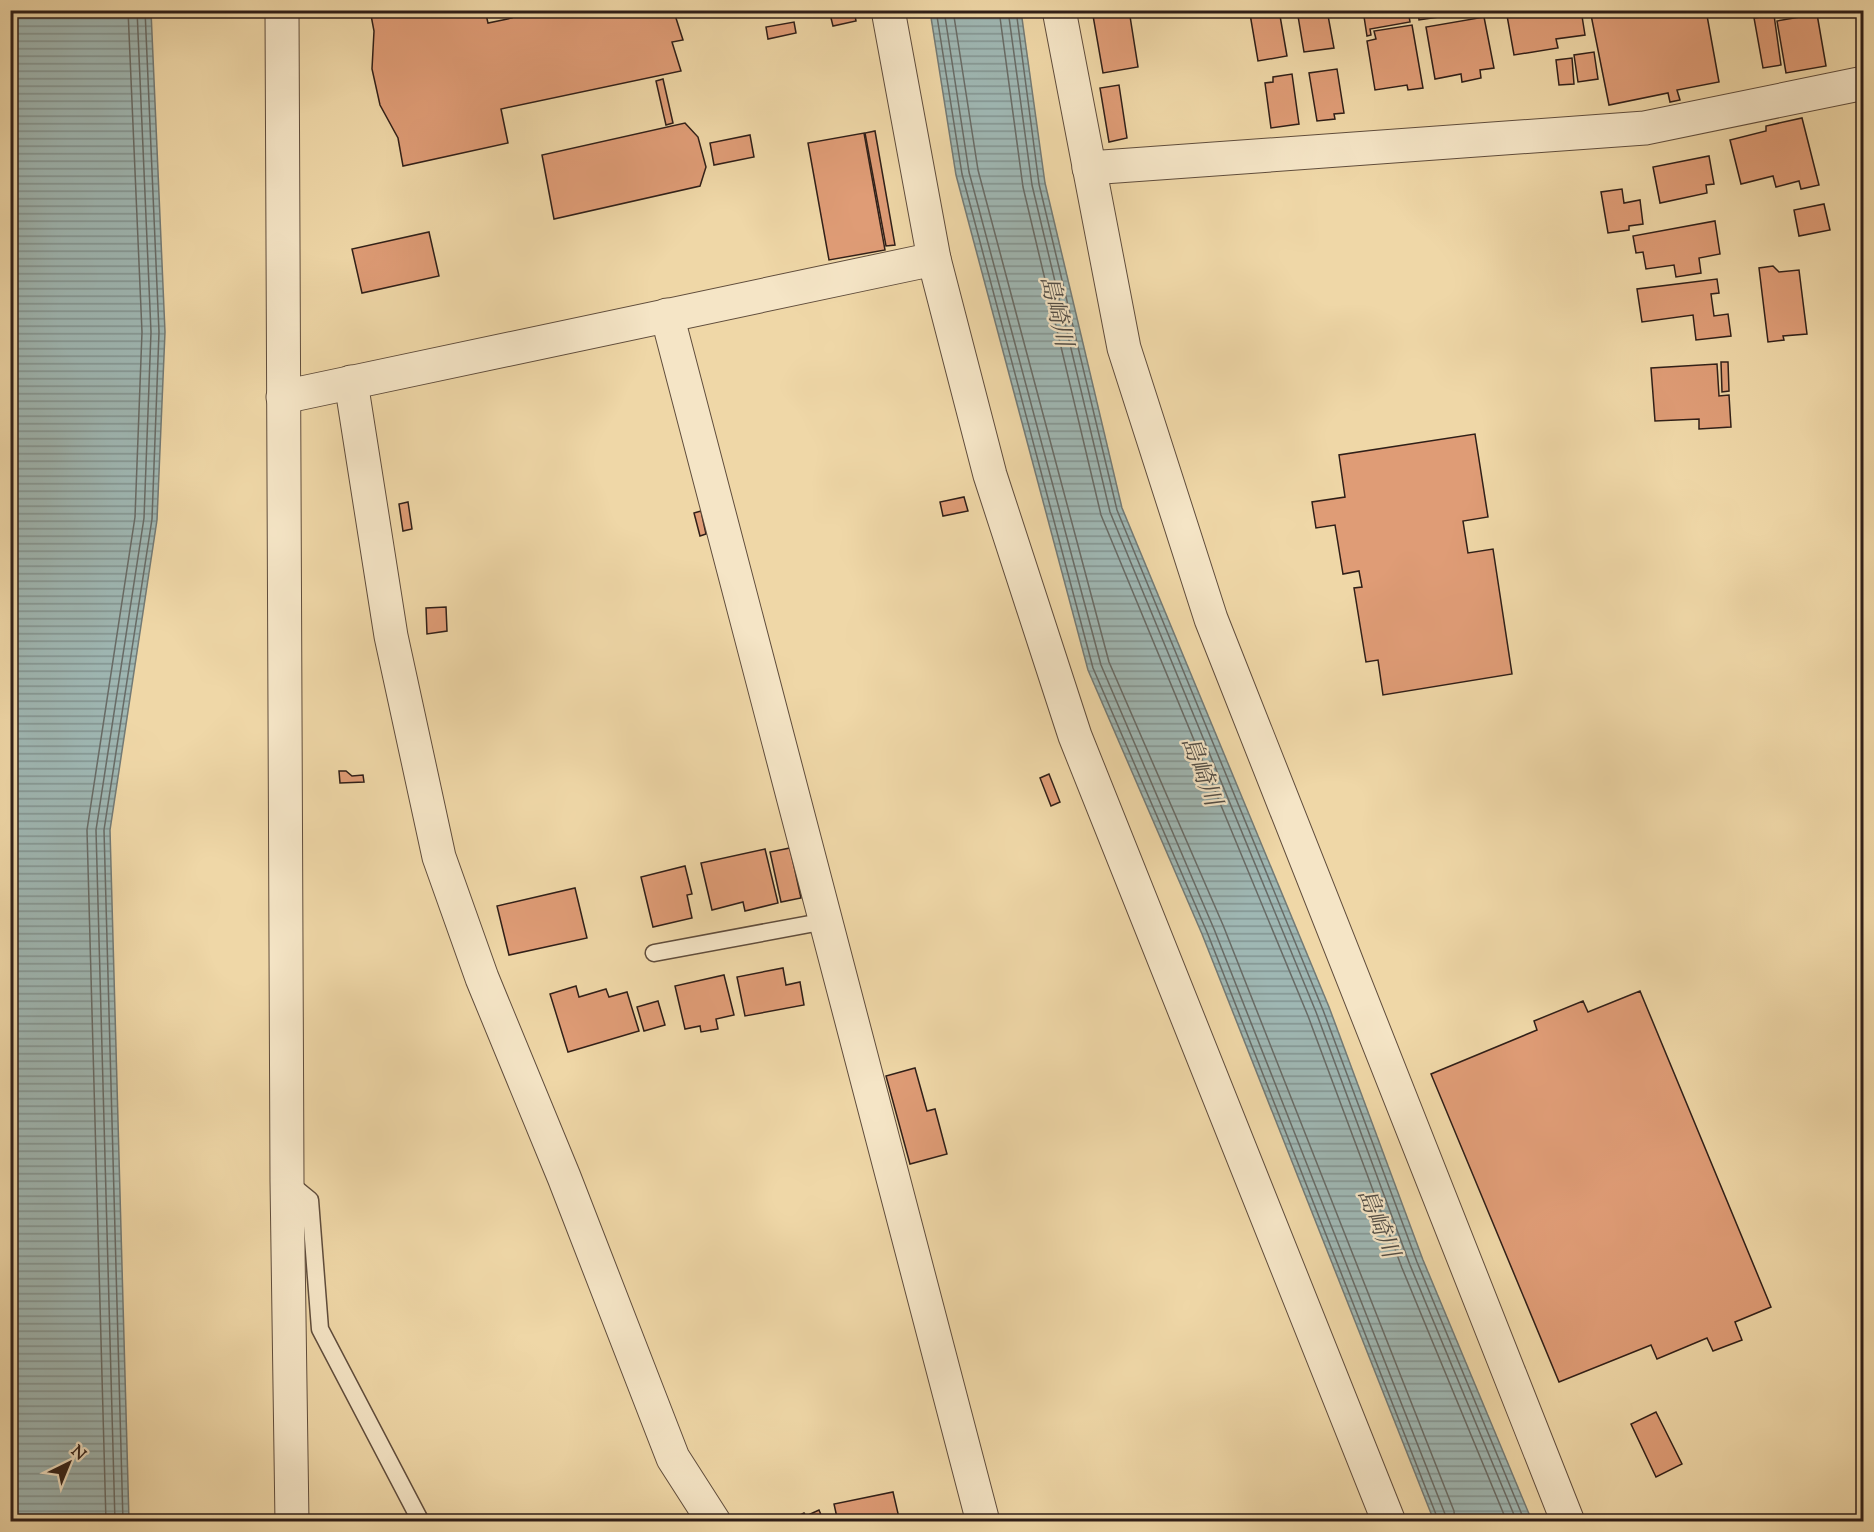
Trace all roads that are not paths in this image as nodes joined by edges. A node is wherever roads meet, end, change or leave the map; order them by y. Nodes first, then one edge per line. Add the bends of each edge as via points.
1 (282, 10) edge
2 (888, 10) edge
3 (1059, 10) edge
4 (1863, 83) edge
5 (1089, 168) junction
6 (934, 259) junction
7 (667, 315) junction
8 (351, 382) junction
9 (283, 397) junction
10 (826, 921) junction
11 (654, 952) dead end
12 (287, 1181) junction
13 (292, 1521) edge
14 (421, 1521) edge
15 (714, 1521) edge
16 (983, 1521) edge
17 (1389, 1521) edge
18 (1568, 1521) edge

1 - 9 street
2 - 6 street
3 - 5 street
4 - 5 street via 1645,128
5 - 18 street via 1124,348 1211,619
6 - 7 street
6 - 17 street via 990,475 1075,736
7 - 8 street
7 - 10 street
8 - 9 street
8 - 15 street via 392,636 439,857 482,978 673,1458
9 - 12 street
10 - 11 lane
10 - 16 street
12 - 13 street
12 - 14 lane via 310,1200 320,1329

